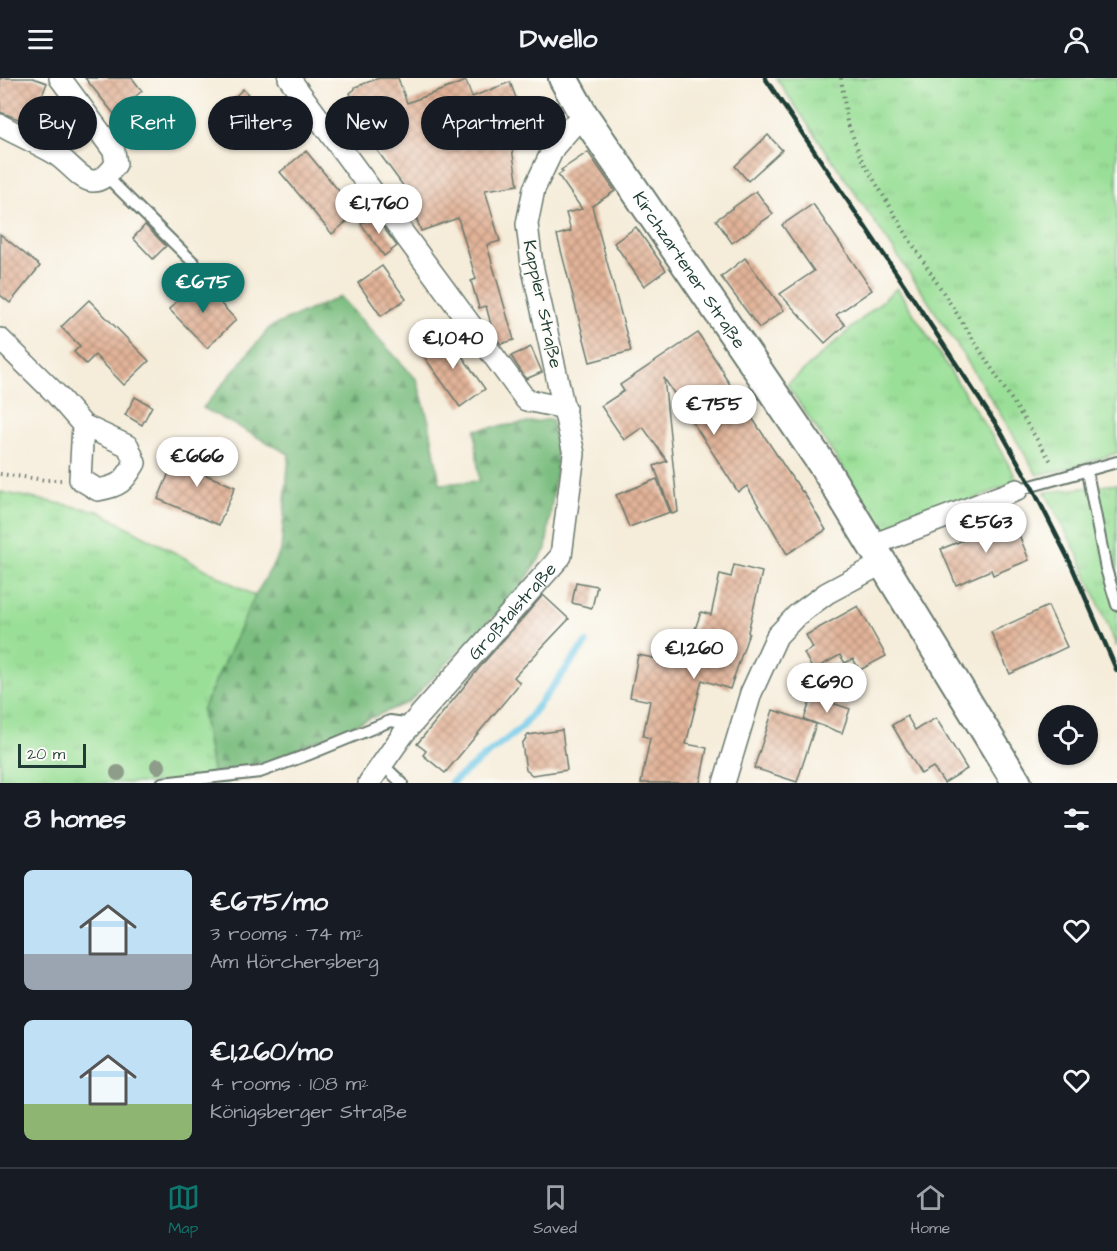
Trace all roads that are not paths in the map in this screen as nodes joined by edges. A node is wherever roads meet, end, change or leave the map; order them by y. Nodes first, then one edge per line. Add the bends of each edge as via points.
1 (60, 78) edge
2 (289, 78) edge
3 (563, 78) edge
4 (583, 114) junction
5 (0, 125) edge
6 (107, 177) junction
7 (194, 263) dead end
8 (0, 339) edge
9 (565, 408) junction
10 (83, 425) junction
11 (1117, 462) edge
12 (1087, 472) junction
13 (1017, 490) joint
14 (877, 554) junction
15 (1117, 605) edge
16 (412, 724) junction
17 (382, 764) junction
18 (162, 783) edge
19 (369, 783) edge
20 (402, 783) edge
21 (724, 783) edge
22 (1017, 783) edge

1 - 6 street via 114,151 116,164
2 - 9 street via 526,400
3 - 4 street
4 - 9 street, Kappler Straße via 554,147 534,189 527,225 532,265
4 - 14 street, Kirchzartener Straße via 818,458
5 - 6 street via 56,154 78,175 93,181
6 - 7 lane
8 - 10 street
9 - 16 street, Großtalstraße via 574,454 561,556
10 - 10 street via 128,446 135,463 117,486 98,490 80,479
11 - 12 lane
12 - 13 lane
12 - 15 lane
13 - 14 street
14 - 21 street via 797,615 777,636 751,693
14 - 22 street, Kirchzartener Straße
16 - 17 street, Großtalstraße
16 - 18 lane via 390,721 260,772
17 - 19 street, Großtalstraße
17 - 20 lane

